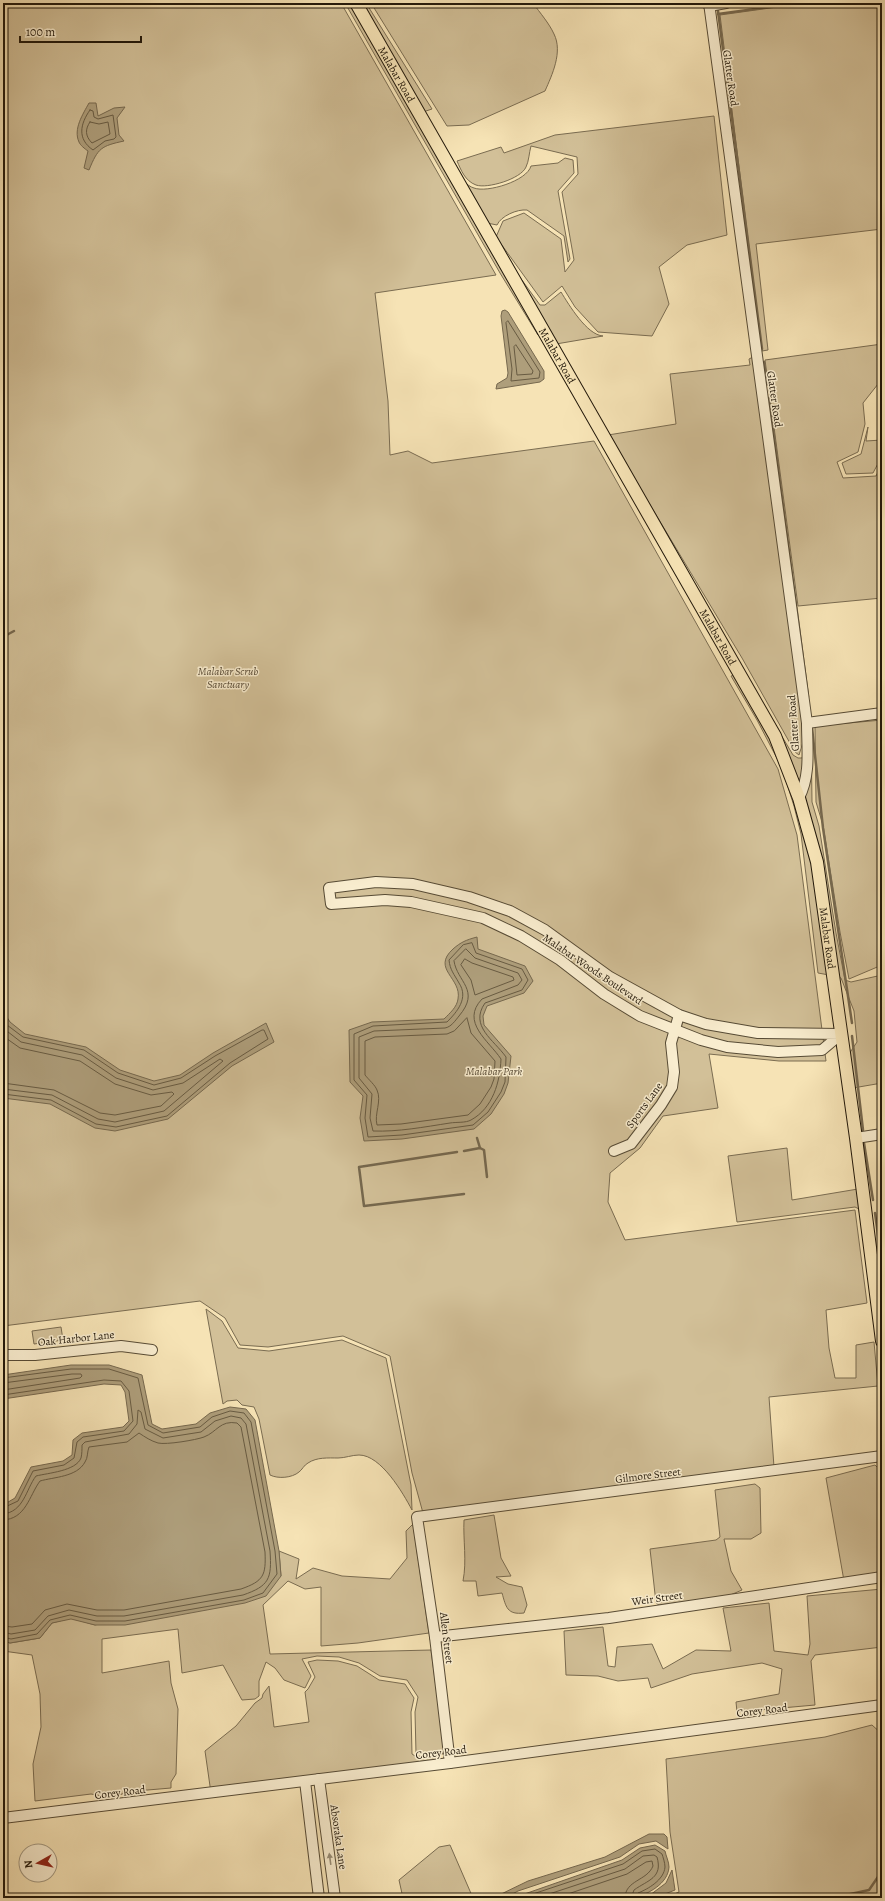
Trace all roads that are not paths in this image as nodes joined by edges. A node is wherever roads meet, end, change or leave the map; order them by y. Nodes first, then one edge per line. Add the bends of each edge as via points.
1 (356, 3) edge
2 (726, 3) edge
3 (709, 4) edge
4 (882, 713) edge
5 (807, 723) junction
6 (799, 798) junction
7 (492, 904) junction
8 (483, 918) junction
9 (596, 967) junction
10 (587, 982) junction
11 (679, 1015) junction
12 (674, 1029) junction
13 (841, 1034) junction
14 (882, 1134) edge
15 (856, 1138) junction
16 (614, 1151) dead end
17 (882, 1341) edge
18 (152, 1350) dead end
19 (3, 1356) edge
20 (882, 1456) edge
21 (417, 1517) joint
22 (882, 1577) edge
23 (435, 1637) junction
24 (882, 1705) edge
25 (450, 1763) junction
26 (319, 1779) junction
27 (305, 1781) junction
28 (3, 1818) edge
29 (327, 1835) junction
30 (312, 1837) junction
31 (319, 1898) edge
32 (335, 1898) edge

1 - 6 main road, Malabar Road via 775,736
2 - 3 street
3 - 5 street, Glatter Road
4 - 5 street
5 - 6 street, Glatter Road via 807,773
6 - 13 main road, Malabar Road via 817,862
7 - 8 street
7 - 8 street, Malabar Woods Boulevard via 413,884 376,882 329,888 331,904 385,900 411,902
7 - 9 street, Malabar Woods Boulevard via 528,919
8 - 10 street, Malabar Woods Boulevard via 521,936 560,960
9 - 10 street
9 - 11 street, Malabar Woods Boulevard
10 - 12 street, Malabar Woods Boulevard via 640,1016
11 - 12 street, Sports Lane
11 - 13 street, Malabar Woods Boulevard via 706,1024 758,1033
12 - 13 street, Malabar Woods Boulevard via 726,1047 778,1052 822,1050
12 - 16 street, Sports Lane via 671,1043 674,1072 672,1087 661,1106 631,1144
13 - 15 main road, Malabar Road
14 - 15 street
15 - 17 main road, Malabar Road
18 - 19 street, Oak Harbor Lane via 121,1346
20 - 21 street, Gilmore Street
21 - 23 street, Allen Street
22 - 23 street, Weir Street via 609,1618
23 - 25 street, Allen Street
24 - 25 street, Corey Road
25 - 26 street, Corey Road
26 - 27 street, Corey Road
26 - 29 street, Absoraka Lane
27 - 28 street, Corey Road
27 - 30 street
29 - 30 street
32 -> 29 street, Absoraka Lane
30 - 31 street

